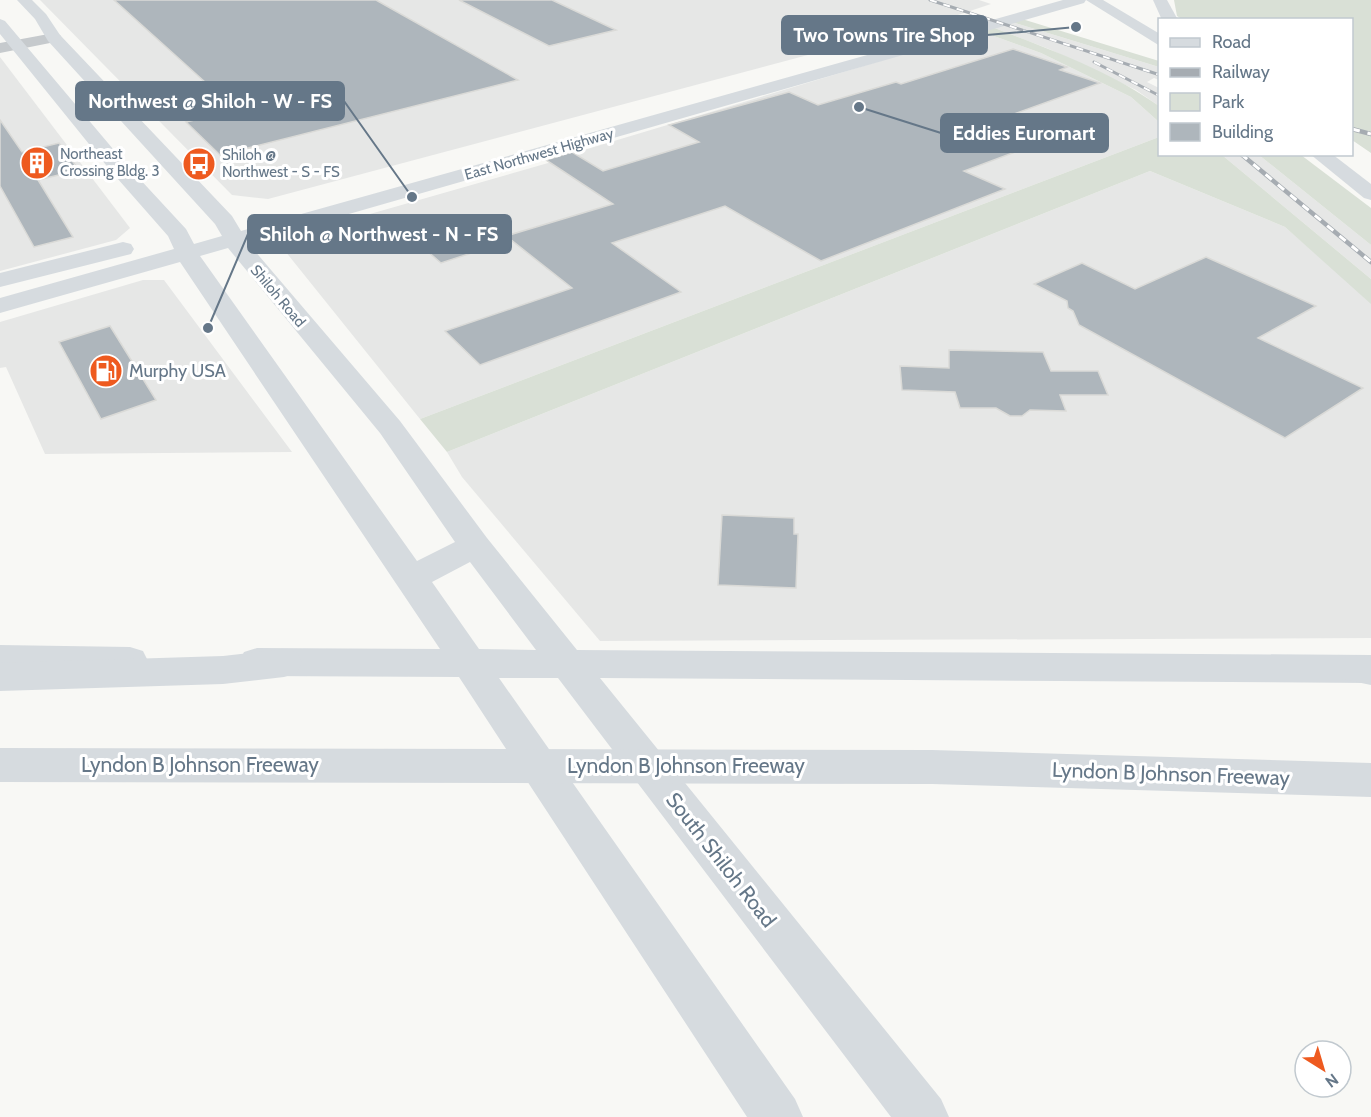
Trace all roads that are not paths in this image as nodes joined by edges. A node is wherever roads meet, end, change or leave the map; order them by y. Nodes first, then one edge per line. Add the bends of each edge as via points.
1 (24, 0) edge
2 (1032, 0) edge
3 (1079, 0) edge
4 (1093, 0) edge
5 (1161, 0) edge
6 (1169, 18) edge
7 (0, 24) edge
8 (54, 38) junction
9 (1158, 40) edge
10 (9, 46) edge
11 (809, 61) junction
12 (832, 71) junction
13 (592, 121) junction
14 (614, 133) junction
15 (1323, 156) edge
16 (1371, 194) edge
17 (229, 231) junction
18 (183, 244) junction
19 (0, 280) edge
20 (0, 306) edge
21 (476, 546) junction
22 (411, 578) junction
23 (0, 659) edge
24 (284, 663) junction
25 (1366, 670) edge
26 (0, 677) edge
27 (0, 765) edge
28 (1371, 780) edge
29 (777, 1117) edge
30 (923, 1117) edge

1 - 8 main road, Shiloh Road
2 - 11 main road, East Northwest Highway
3 - 12 main road, East Northwest Highway
4 - 9 main road
5 - 6 main road
7 - 10 main road
8 - 10 street
8 - 17 main road, Shiloh Road
10 - 18 main road
11 - 12 main road
11 - 13 main road, East Northwest Highway
12 - 14 main road, East Northwest Highway
13 - 14 main road
13 - 17 main road, East Northwest Highway
14 - 17 main road, East Northwest Highway
15 - 16 main road
17 - 18 main road, East Northwest Highway
17 - 21 main road, Shiloh Road via 243,254 390,427
18 - 19 main road, East Northwest Highway
18 - 20 main road, East Northwest Highway
18 - 22 main road via 272,380
21 - 22 main road
21 - 30 main road, South Shiloh Road
22 - 29 main road
23 - 24 main road
24 - 25 main road
24 - 26 main road via 223,670
27 - 28 main road, Lyndon B Johnson Freeway via 932,767

